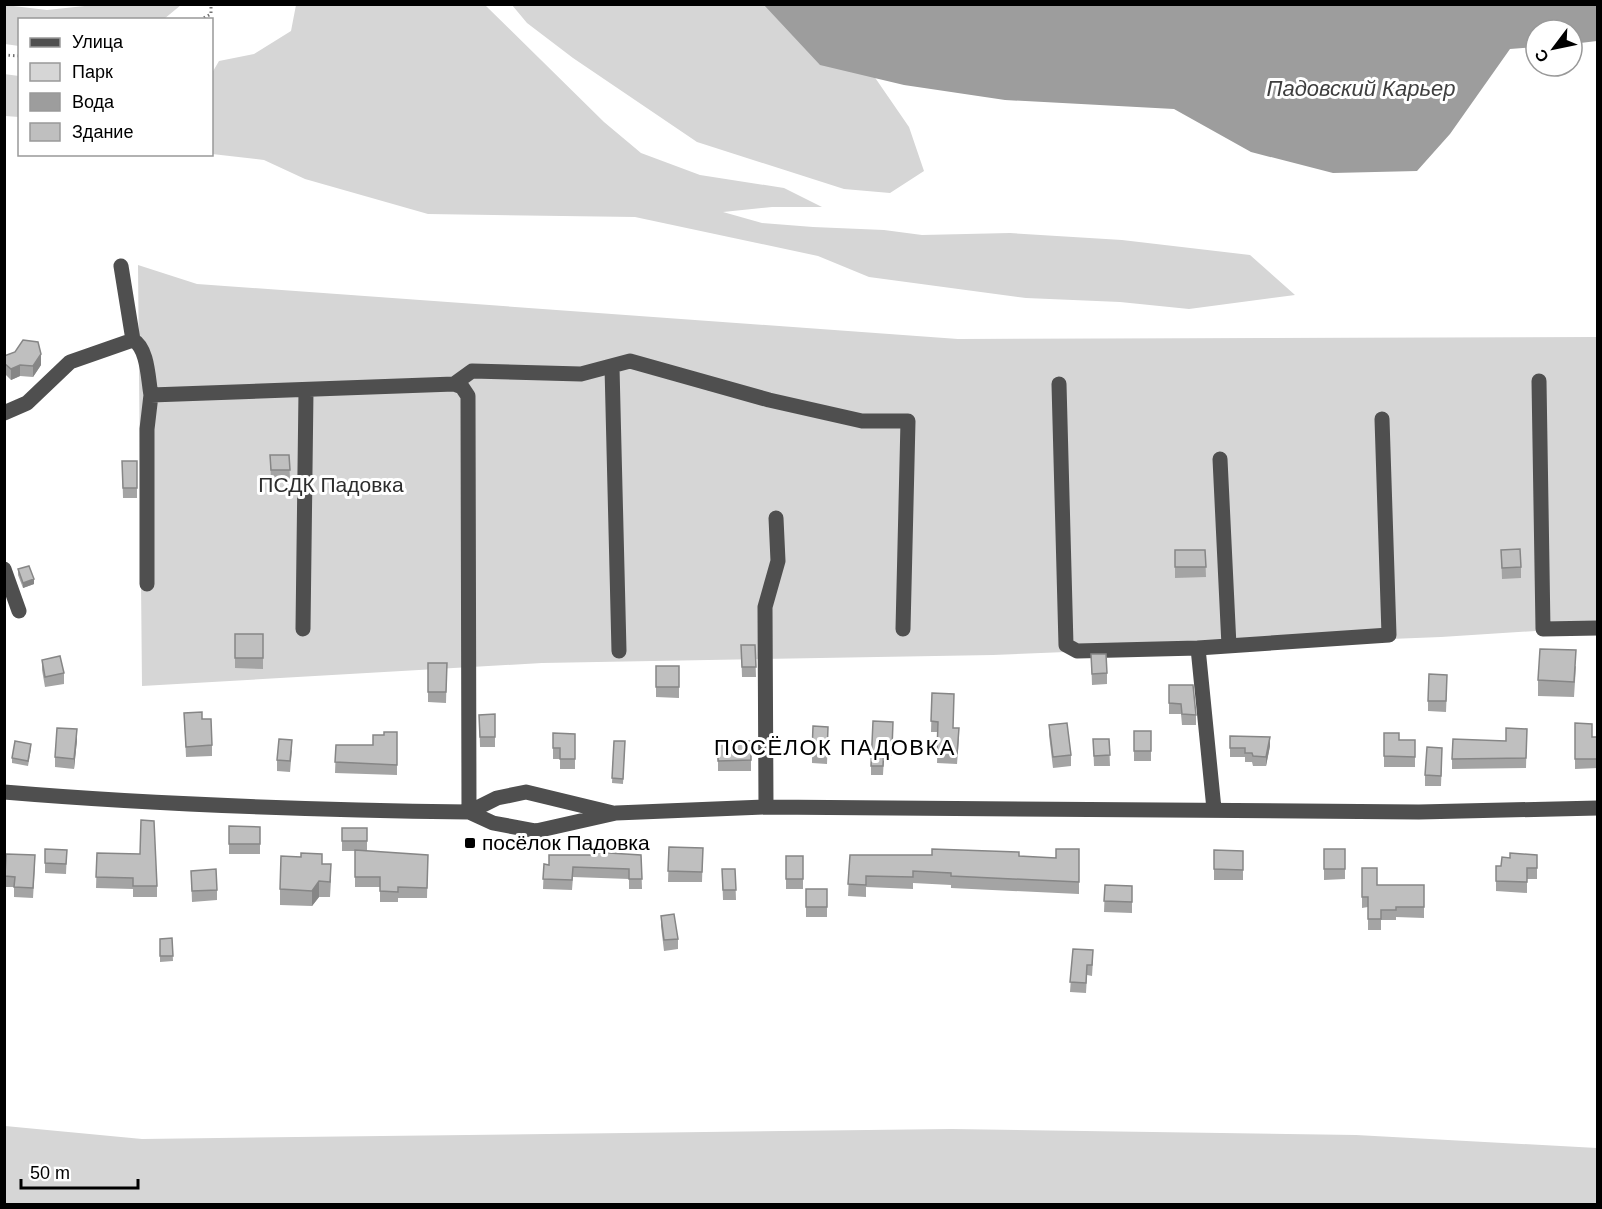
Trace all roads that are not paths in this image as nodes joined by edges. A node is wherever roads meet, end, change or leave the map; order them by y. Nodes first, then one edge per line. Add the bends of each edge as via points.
1 (121, 266) dead end
2 (132, 340) junction
3 (612, 367) junction
4 (1539, 381) dead end
5 (454, 384) junction
6 (1059, 384) dead end
7 (306, 391) junction
8 (151, 395) junction
9 (4, 413) edge
10 (1382, 419) dead end
11 (1220, 459) dead end
12 (776, 518) dead end
13 (4, 569) edge
14 (147, 584) dead end
15 (19, 611) dead end
16 (1598, 628) edge
17 (303, 629) dead end
18 (903, 629) dead end
19 (1228, 646) junction
20 (1198, 648) junction
21 (619, 651) dead end
22 (4, 792) edge
23 (766, 807) junction
24 (1598, 808) edge
25 (1214, 810) junction
26 (469, 812) junction
27 (616, 813) junction

1 - 2 street
2 - 8 street via 139,343
2 - 9 street via 70,362 27,403
3 - 5 street via 581,374 472,371
3 - 18 street via 630,361 862,421 908,421
3 - 21 street
4 - 16 street via 1543,629
5 - 7 street
5 - 26 street via 468,396
6 - 20 street via 1066,645 1077,651
7 - 8 street
7 - 17 street
8 - 14 street via 147,429
10 - 19 street via 1389,634
11 - 19 street
12 - 23 street via 778,561 765,607
13 - 15 street
19 - 20 street
20 - 25 street
22 - 26 street via 275,809
23 - 25 street
23 - 27 street
24 - 25 street via 1419,812
26 - 27 street via 493,823 536,831
26 - 27 street via 497,798 526,792

